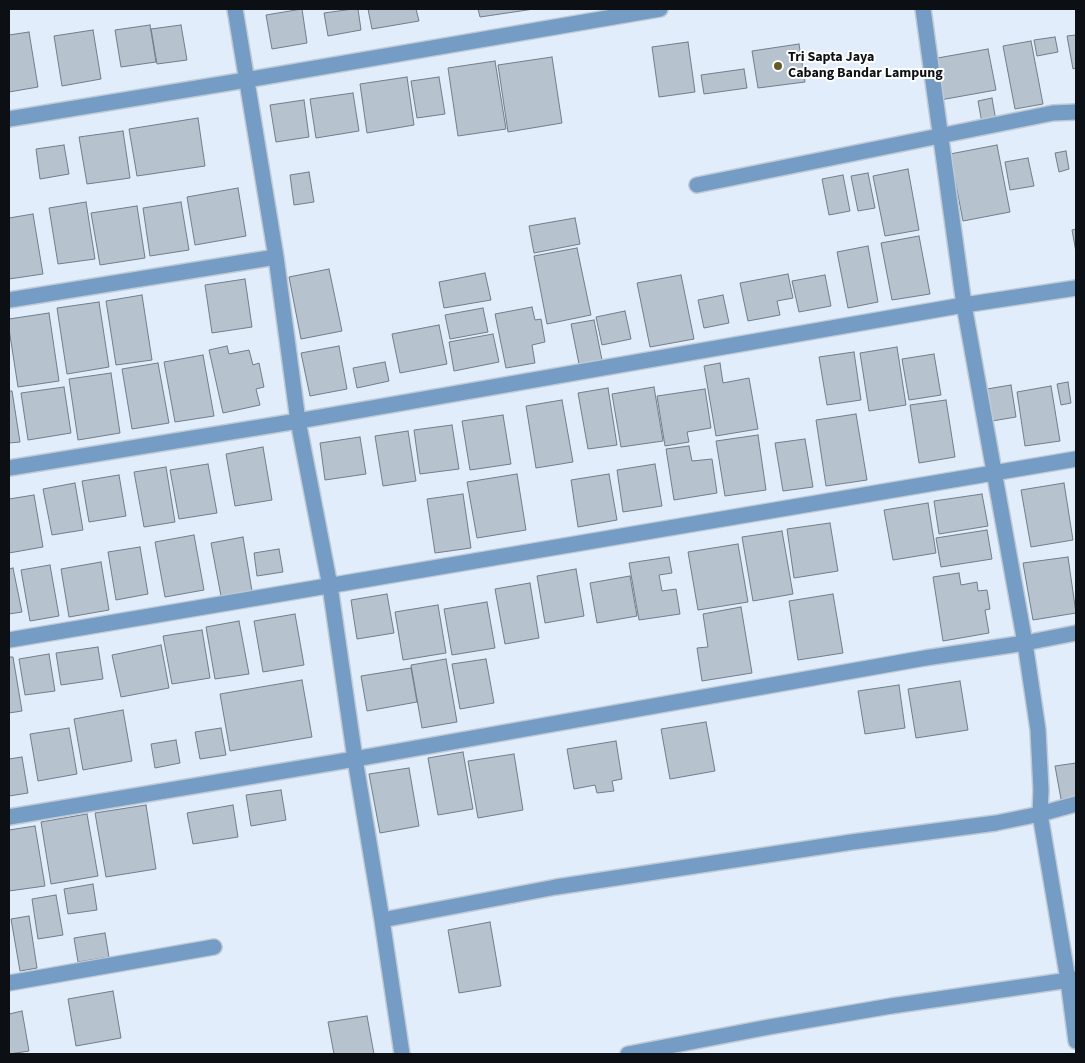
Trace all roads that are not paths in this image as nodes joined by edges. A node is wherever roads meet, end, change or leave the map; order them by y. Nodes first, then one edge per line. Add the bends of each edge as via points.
1 (235, 9) edge
2 (660, 9) edge
3 (923, 9) edge
4 (246, 80) junction
5 (1076, 112) edge
6 (9, 120) edge
7 (940, 135) junction
8 (697, 185) dead end
9 (276, 257) junction
10 (1076, 288) edge
11 (9, 300) edge
12 (964, 305) junction
13 (298, 421) junction
14 (1076, 459) edge
15 (9, 468) edge
16 (995, 472) junction
17 (330, 586) junction
18 (1076, 633) edge
19 (9, 640) edge
20 (1025, 642) junction
21 (355, 759) junction
22 (1076, 804) edge
23 (1040, 814) junction
24 (9, 817) edge
25 (382, 920) junction
26 (214, 947) dead end
27 (1072, 979) edge
28 (9, 982) edge
29 (1076, 1042) edge
30 (402, 1054) edge
31 (628, 1054) edge

1 - 4 street
2 - 4 street
3 - 7 street
4 - 6 street
4 - 9 street
5 - 7 street via 1054,113
7 - 8 street
7 - 12 street
9 - 11 street
9 - 13 street
10 - 12 street
12 - 13 street
12 - 16 street
13 - 15 street
13 - 17 street
14 - 16 street
16 - 17 street
16 - 20 street
17 - 19 street
17 - 21 street
18 - 20 street
20 - 21 street
20 - 23 street via 1038,730
21 - 24 street
21 - 25 street
22 - 23 street
23 - 25 street via 556,887
23 - 27 street
25 - 30 street
26 - 28 street
27 - 29 street
27 - 31 street via 891,1006

